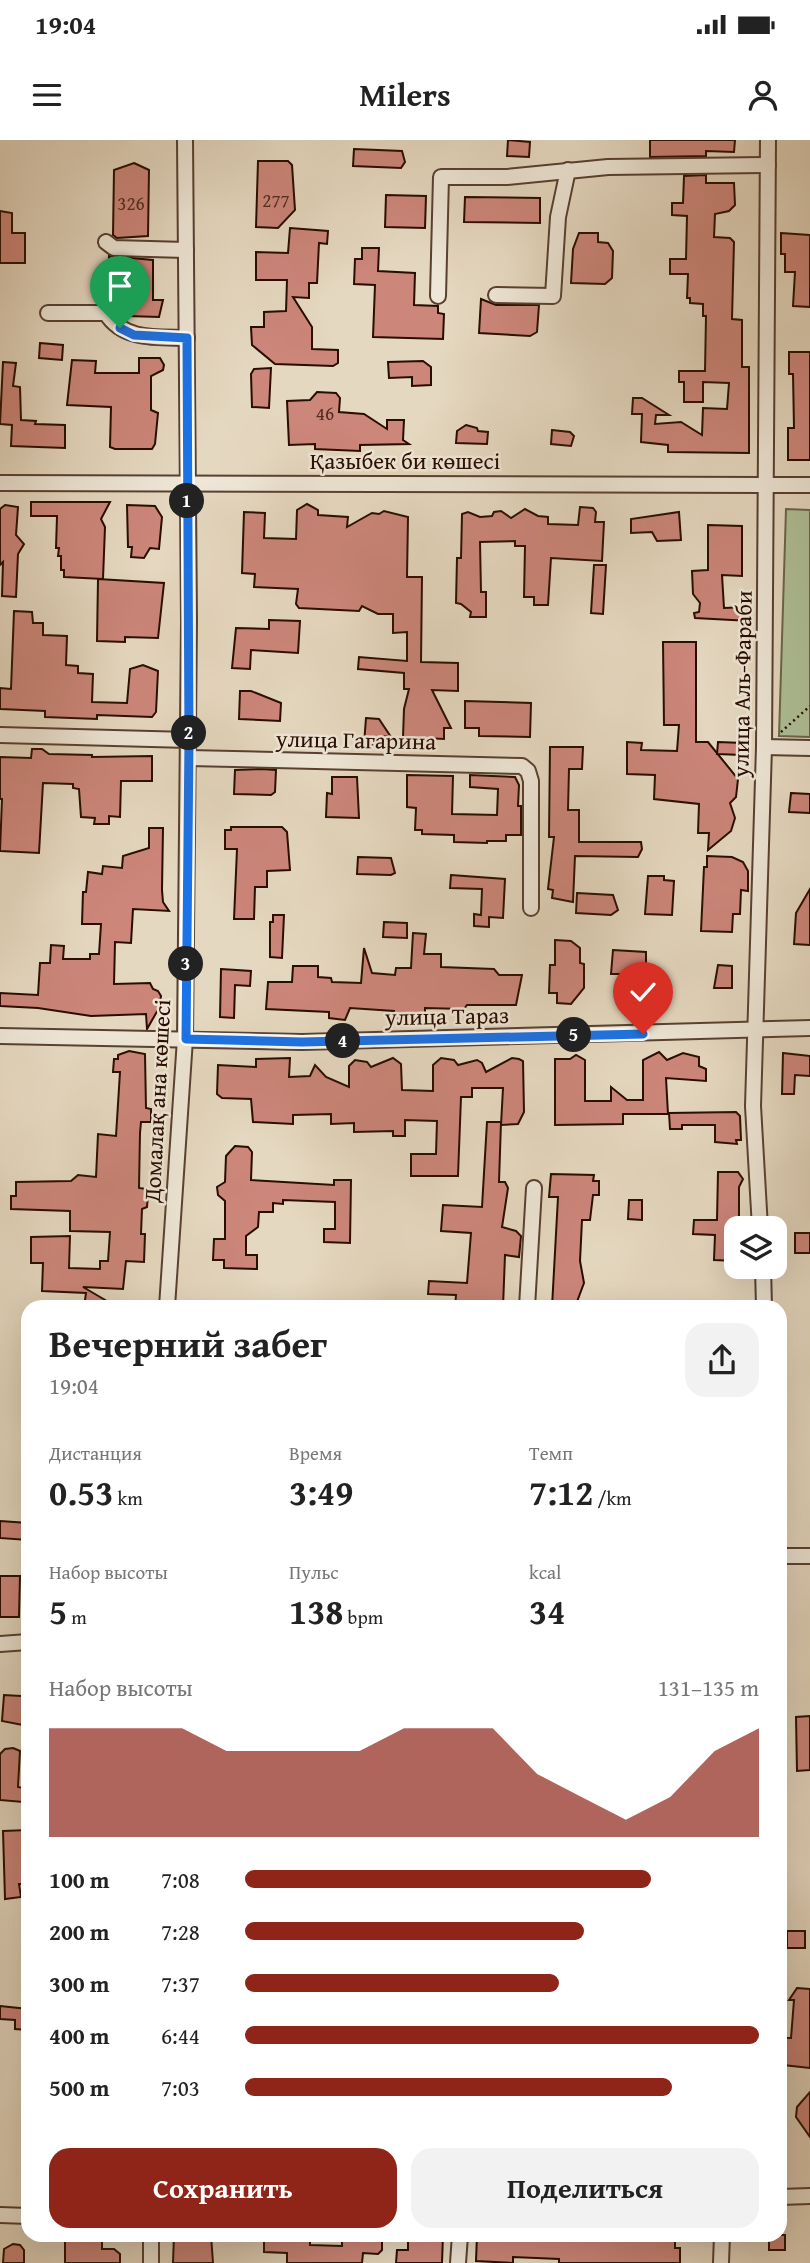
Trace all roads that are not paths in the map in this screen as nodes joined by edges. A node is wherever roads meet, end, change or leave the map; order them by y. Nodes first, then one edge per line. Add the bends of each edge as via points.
1 (185, 140) edge
2 (768, 140) edge
3 (768, 165) junction
4 (568, 170) junction
5 (106, 243) dead end
6 (186, 250) junction
7 (496, 295) dead end
8 (438, 296) dead end
9 (48, 313) dead end
10 (187, 338) junction
11 (0, 483) edge
12 (187, 483) junction
13 (768, 484) junction
14 (810, 485) edge
15 (0, 735) edge
16 (189, 740) junction
17 (764, 747) junction
18 (810, 748) edge
19 (189, 758) junction
20 (531, 908) dead end
21 (810, 1028) edge
22 (754, 1029) junction
23 (0, 1036) edge
24 (186, 1039) junction
25 (534, 1188) dead end
26 (759, 1216) edge
27 (763, 1279) edge
28 (167, 1300) edge
29 (527, 1300) edge
30 (764, 1300) edge
31 (787, 1556) edge
32 (810, 1556) edge
33 (21, 1642) edge
34 (0, 1644) edge
35 (810, 2196) edge
36 (787, 2197) edge
37 (0, 2215) edge
38 (21, 2216) edge
39 (151, 2242) edge
40 (460, 2242) edge
41 (722, 2242) edge
42 (151, 2263) edge
43 (458, 2263) edge
44 (721, 2263) edge

1 - 6 street, Домалақ ана көшесі
2 - 3 street, улица Аль-Фараби
3 - 4 street
3 - 13 street, улица Аль-Фараби
4 - 7 street via 558,217 553,296
4 - 8 street via 507,177 441,177
5 - 6 street via 114,248
6 - 10 street, Домалақ ана көшесі
9 - 10 street via 106,313 113,324 134,335
10 - 12 street, Домалақ ана көшесі
11 - 12 street, Қазыбек би көшесі
12 - 13 street, Қазыбек би көшесі
12 - 16 street, Домалақ ана көшесі
13 - 14 street, Қазыбек би көшесі
13 - 17 street, улица Аль-Фараби
15 - 16 street
16 - 19 street, Домалақ ана көшесі
17 - 18 street
17 - 22 street, улица Аль-Фараби
19 - 20 street, улица Гагарина via 522,766 531,781
19 - 24 street, Домалақ ана көшесі
21 - 22 street, улица Тараз
22 - 24 street, улица Тараз via 302,1042
22 - 26 street, улица Аль-Фараби
23 - 24 street, улица Тараз
24 - 28 street, Домалақ ана көшесі
25 - 29 street
27 - 30 street
31 - 32 street
33 - 34 street
35 - 36 street
37 - 38 street
39 - 42 street
40 - 43 street
41 - 44 street

